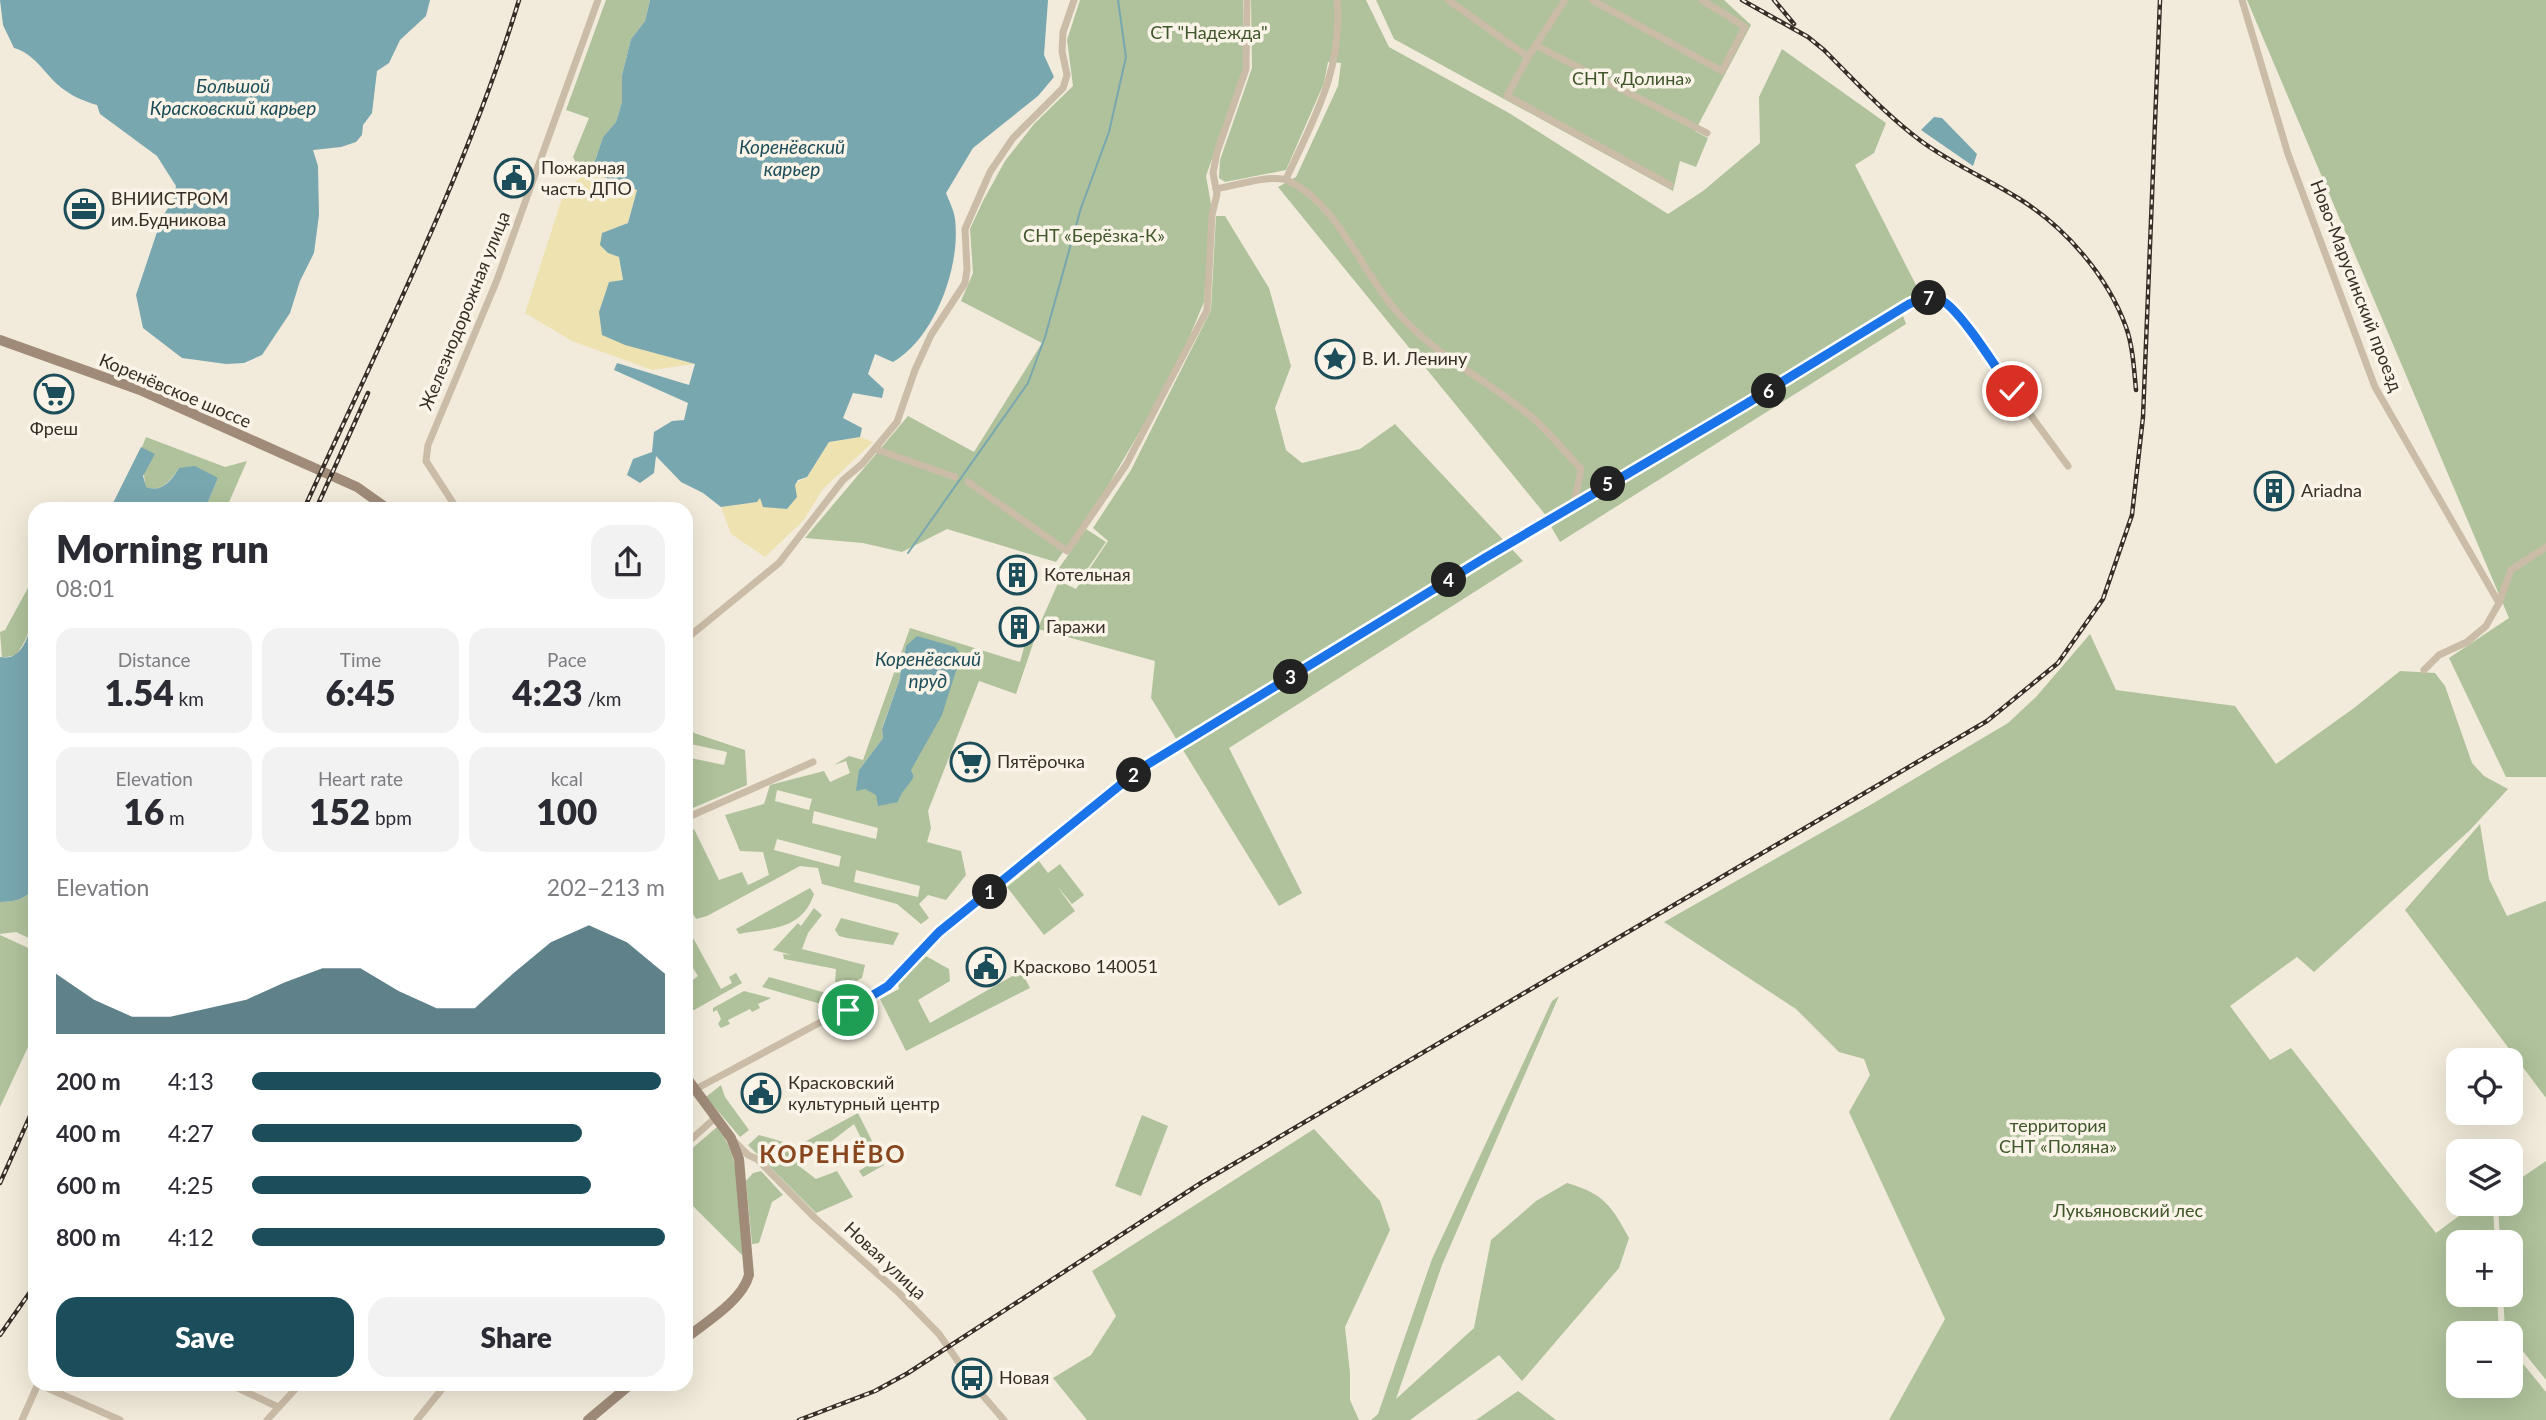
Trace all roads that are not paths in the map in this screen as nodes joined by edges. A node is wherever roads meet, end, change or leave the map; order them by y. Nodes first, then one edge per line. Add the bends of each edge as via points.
1 (598, 0) edge
2 (1074, 0) edge
3 (1247, 0) edge
4 (1337, 0) edge
5 (1448, 0) edge
6 (1564, 0) edge
7 (1592, 0) edge
8 (1702, 0) edge
9 (2242, 0) edge
10 (1537, 46) junction
11 (1528, 57) junction
12 (1707, 133) dead end
13 (1286, 179) junction
14 (1670, 185) dead end
15 (1216, 189) junction
16 (0, 340) edge
17 (875, 449) junction
18 (2068, 466) dead end
19 (954, 477) dead end
20 (968, 482) dead end
21 (378, 502) edge
22 (452, 502) edge
23 (1574, 504) junction
24 (2546, 547) edge
25 (2500, 603) junction
26 (693, 633) edge
27 (2424, 670) dead end
28 (813, 762) dead end
29 (693, 815) edge
30 (694, 1090) joint
31 (715, 1118) junction
32 (693, 1135) edge
33 (744, 1157) junction
34 (693, 1332) edge
35 (35, 1391) edge
36 (54, 1391) edge
37 (244, 1391) edge
38 (293, 1391) edge
39 (440, 1391) edge
40 (623, 1391) edge
41 (278, 1407) junction
42 (22, 1420) edge
43 (120, 1420) edge
44 (267, 1420) edge
45 (417, 1420) edge
46 (588, 1420) edge
47 (1004, 1420) edge

1 - 22 street, Железнодорожная улица via 497,280 428,445 426,461
2 - 17 street via 1063,32 1068,75 1063,88 994,164 965,229 965,283 932,335 897,422
3 - 15 street via 1246,69 1217,152
4 - 13 street via 1339,29 1330,79
5 - 11 street
6 - 10 street
7 - 8 street via 1722,71 1745,27
9 - 25 street, Ново-Марусинский проезд via 2288,154 2375,387
10 - 11 street
10 - 12 street
11 - 14 street via 1507,96
13 - 15 street
13 - 23 street via 1305,190 1331,219 1392,307 1431,347 1534,419 1581,469
15 - 20 street via 1208,310 1126,465 1067,551
16 - 21 main road, Коренёвское шоссе via 140,390 336,477
17 - 19 street
17 - 26 street via 843,480 779,563
18 - 23 street via 1957,315 1941,300 1926,298
23 - 30 street via 1140,769 939,932 888,986
24 - 25 street via 2511,570
25 - 27 street via 2486,626 2468,642 2439,655
28 - 29 street
30 - 31 main road, Новая улица
31 - 32 street
31 - 33 main road, Новая улица
33 - 34 main road, Новая улица via 747,1283
33 - 47 street, Новая улица via 757,1159 900,1294 939,1334
35 - 42 street
36 - 43 street
37 - 41 street
38 - 41 street
39 - 45 street
40 - 46 main road
41 - 44 street

